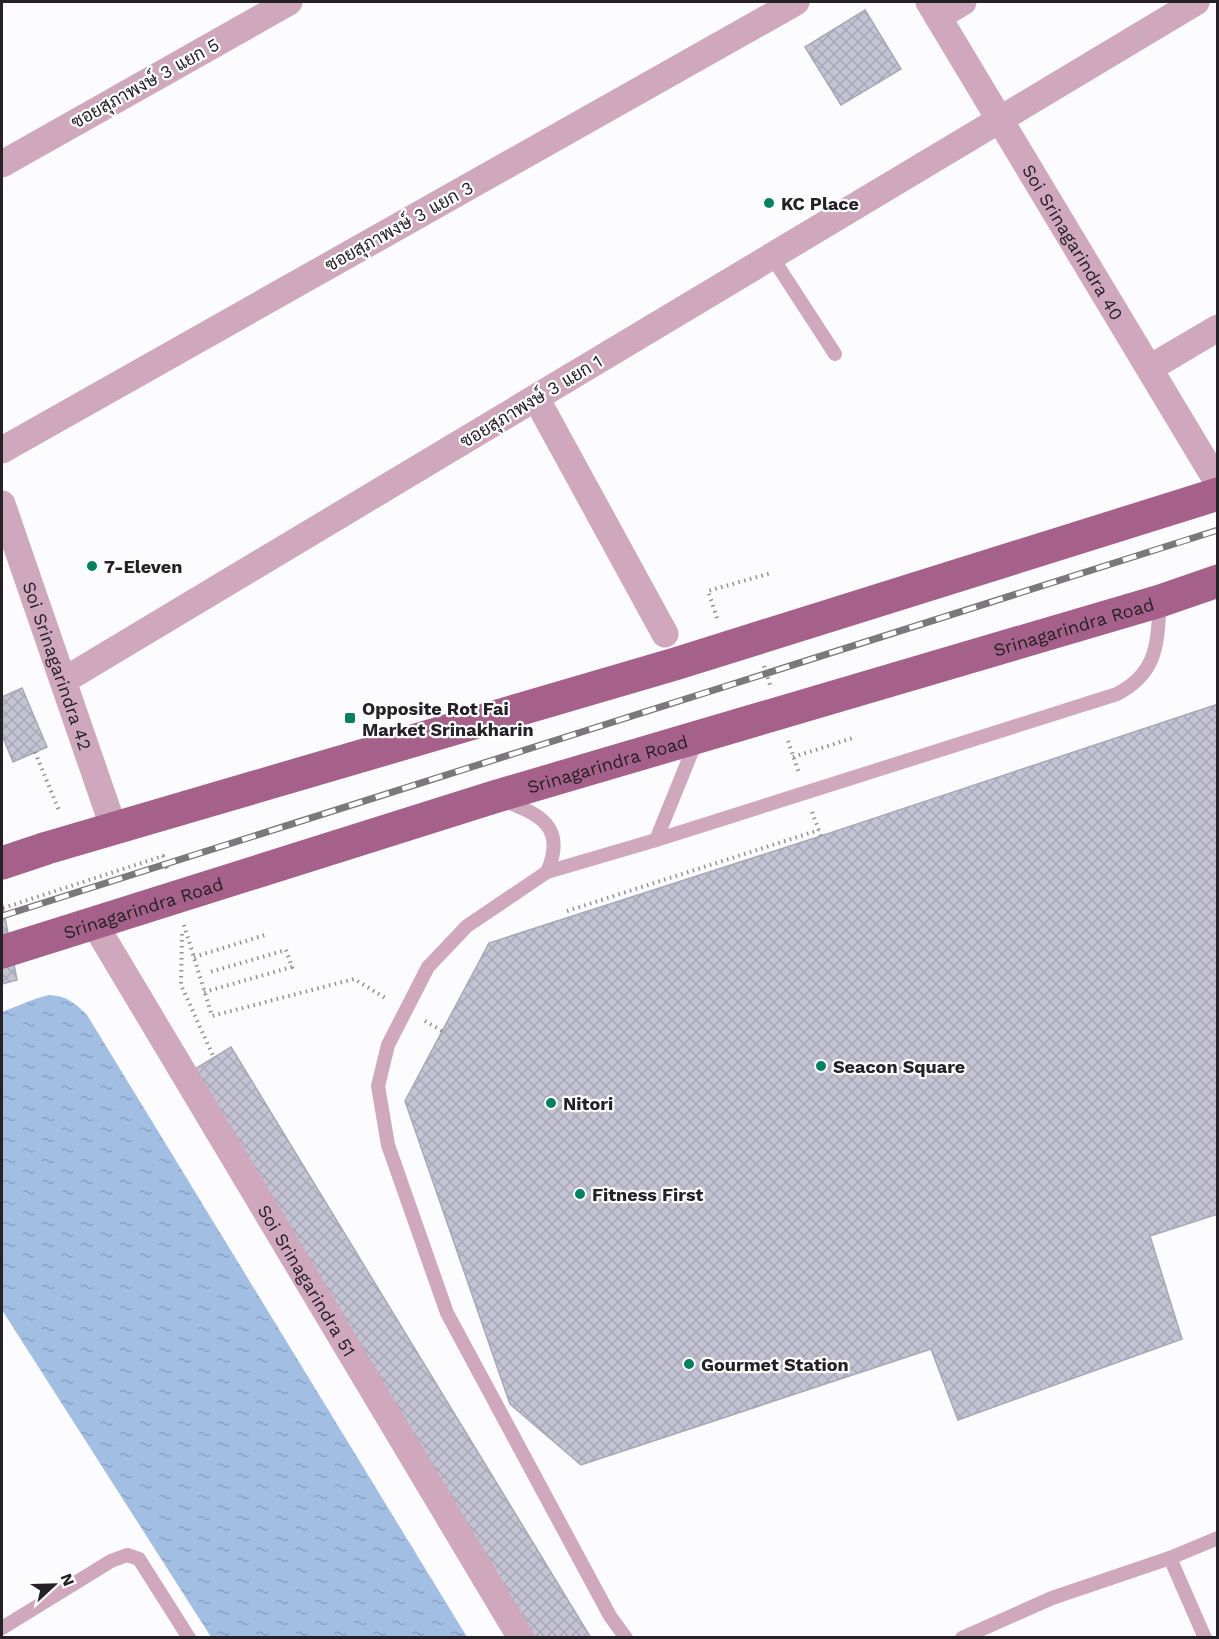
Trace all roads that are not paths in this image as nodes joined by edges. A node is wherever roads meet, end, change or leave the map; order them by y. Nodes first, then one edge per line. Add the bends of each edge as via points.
1 (289, 2) edge
2 (796, 2) edge
3 (963, 2) edge
4 (1196, 2) edge
5 (257, 9) edge
6 (933, 9) edge
7 (1000, 120) junction
8 (2, 164) edge
9 (772, 256) junction
10 (1218, 328) edge
11 (835, 354) dead end
12 (1150, 368) junction
13 (536, 398) junction
14 (2, 450) edge
15 (1218, 483) edge
16 (1218, 494) edge
17 (2, 504) edge
18 (1218, 581) edge
19 (1160, 601) junction
20 (665, 634) dead end
21 (63, 681) junction
22 (698, 738) junction
23 (494, 797) junction
24 (114, 829) junction
25 (656, 840) junction
26 (2, 863) edge
27 (547, 872) junction
28 (94, 923) junction
29 (2, 952) edge
30 (1218, 1538) edge
31 (1170, 1558) junction
32 (2, 1628) edge
33 (189, 1638) edge
34 (520, 1638) edge
35 (626, 1638) edge
36 (962, 1638) edge
37 (1206, 1638) edge

1 - 5 street, ซอยสุภาพงษ์ 3 แยก 5
2 - 14 street, ซอยสุภาพงษ์ 3 แยก 3
3 - 6 street
4 - 7 street, ซอยสุภาพงษ์ 3 แยก 1
5 - 8 street, ซอยสุภาพงษ์ 3 แยก 5
6 - 7 street, Soi Srinagarindra 40
7 - 9 street, ซอยสุภาพงษ์ 3 แยก 1
7 - 12 street, Soi Srinagarindra 40
9 - 11 lane
9 - 13 street, ซอยสุภาพงษ์ 3 แยก 1
10 - 12 street
12 - 15 street, Soi Srinagarindra 40
13 - 20 street
13 - 21 street, ซอยสุภาพงษ์ 3 แยก 1
16 - 24 main road via 675,664
17 - 21 street, Soi Srinagarindra 42
18 - 19 main road, Srinagarindra Road
19 - 22 main road, Srinagarindra Road
19 - 25 lane via 1151,664 1135,683 1118,694
21 - 24 street, Soi Srinagarindra 42
22 - 23 main road, Srinagarindra Road
22 - 25 lane
23 - 27 lane via 527,809 548,825 554,838 554,852
23 - 28 main road, Srinagarindra Road
24 - 26 main road
25 - 27 lane
27 - 35 lane via 467,926 428,967 388,1045 378,1086 388,1145 447,1313 610,1616
28 - 29 main road, Srinagarindra Road
28 - 34 street, Soi Srinagarindra 51
30 - 31 lane
31 - 36 lane via 1052,1598
31 - 37 lane
32 - 33 lane via 127,1555 140,1559

